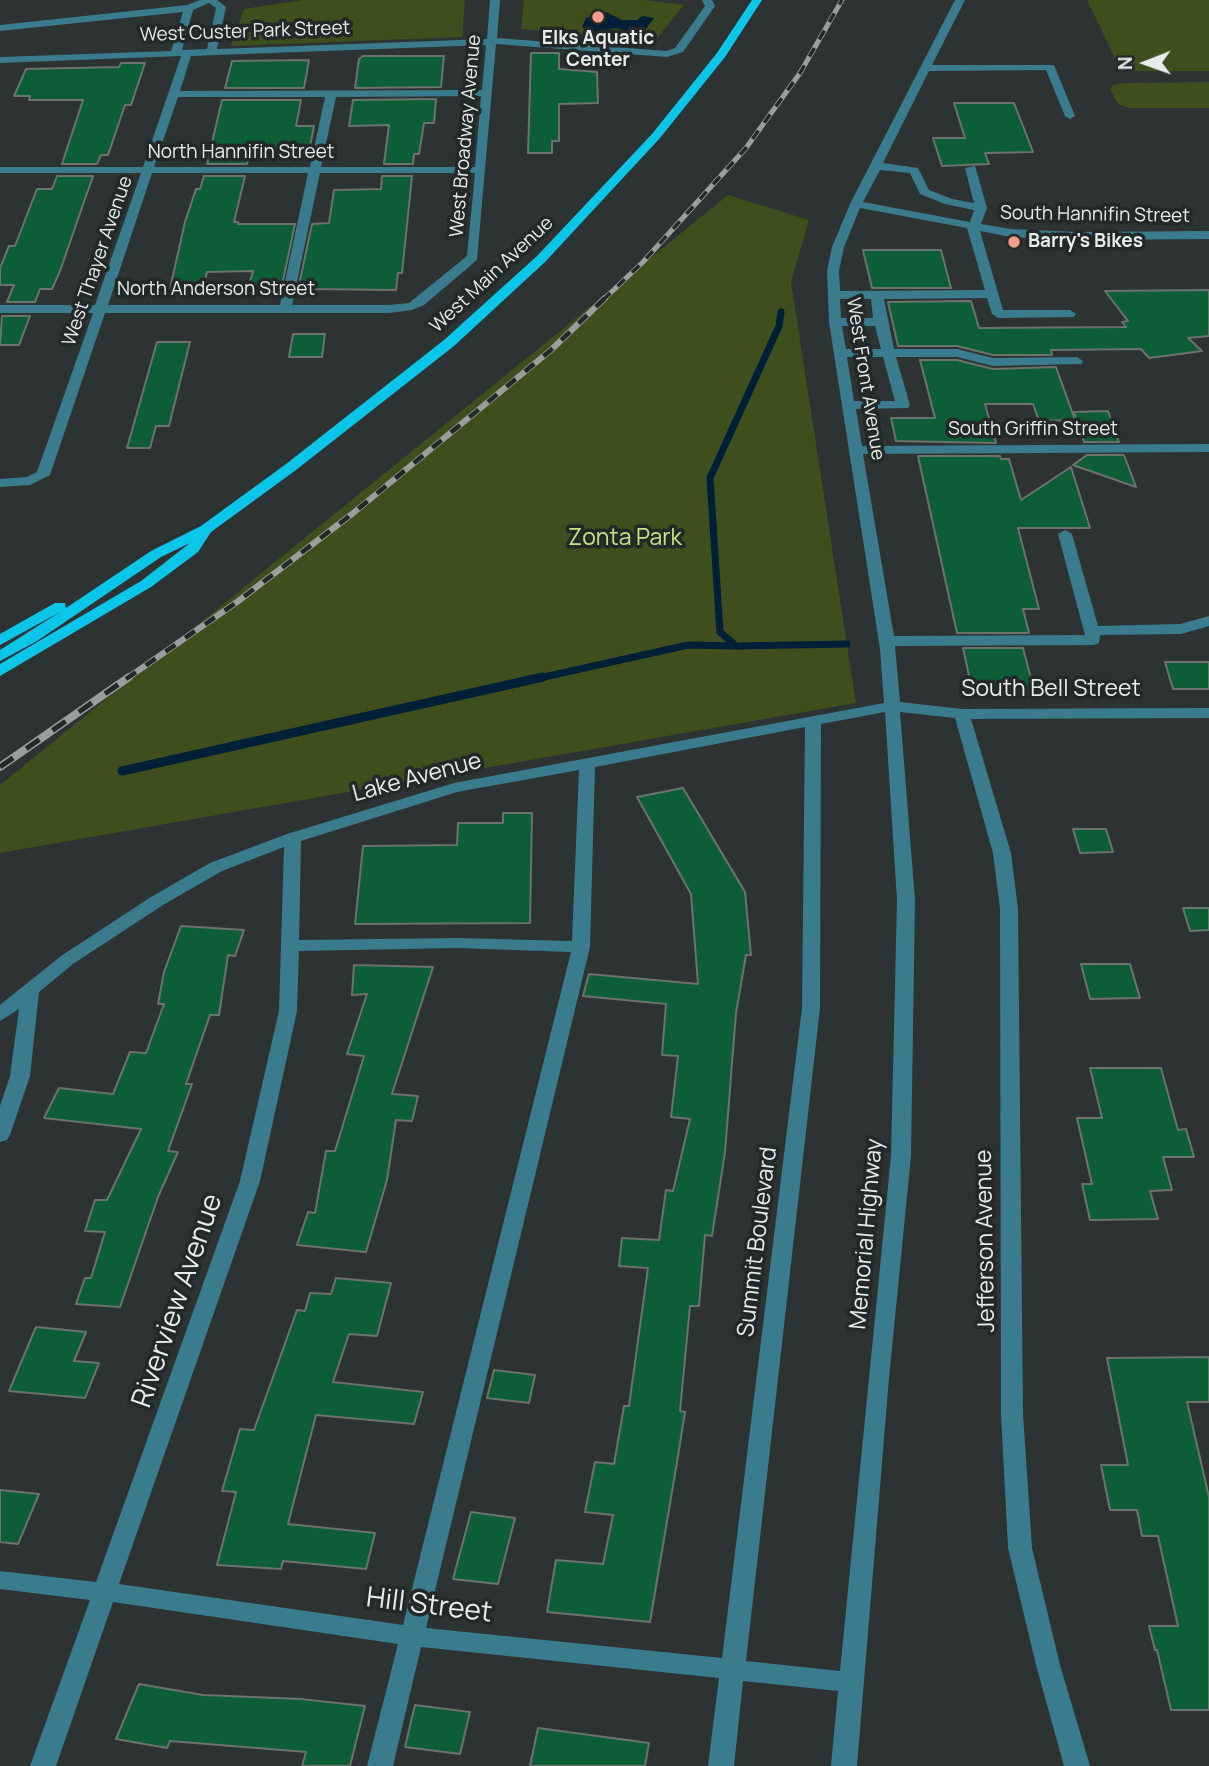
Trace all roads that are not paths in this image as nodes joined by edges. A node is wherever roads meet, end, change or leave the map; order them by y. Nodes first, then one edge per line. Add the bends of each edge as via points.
1 (210, 0) edge
2 (495, 0) edge
3 (707, 0) edge
4 (757, 0) edge
5 (960, 0) edge
6 (188, 8) junction
7 (0, 28) edge
8 (492, 41) junction
9 (212, 51) junction
10 (182, 52) junction
11 (0, 60) edge
12 (925, 68) junction
13 (487, 93) junction
14 (174, 94) junction
15 (282, 94) junction
16 (331, 94) junction
17 (279, 106) dead end
18 (1070, 116) dead end
19 (876, 166) junction
20 (971, 168) dead end
21 (0, 170) edge
22 (149, 170) junction
23 (315, 170) junction
24 (481, 170) junction
25 (856, 204) junction
26 (981, 208) junction
27 (974, 228) junction
28 (1209, 235) edge
29 (992, 294) junction
30 (832, 295) junction
31 (877, 295) junction
32 (0, 309) edge
33 (102, 309) junction
34 (285, 309) junction
35 (389, 309) joint
36 (1070, 314) dead end
37 (835, 321) junction
38 (880, 322) junction
39 (840, 353) junction
40 (889, 353) junction
41 (1077, 361) dead end
42 (849, 405) junction
43 (1209, 448) edge
44 (856, 450) junction
45 (0, 483) edge
46 (206, 529) junction
47 (1065, 534) dead end
48 (132, 570) junction
49 (1209, 621) edge
50 (1093, 631) junction
51 (0, 640) edge
52 (887, 641) junction
53 (0, 656) edge
54 (0, 671) edge
55 (893, 706) junction
56 (1209, 713) edge
57 (962, 714) junction
58 (813, 722) junction
59 (587, 763) junction
60 (293, 838) junction
61 (289, 946) junction
62 (581, 947) junction
63 (30, 991) junction
64 (0, 1015) edge
65 (0, 1135) edge
66 (0, 1580) edge
67 (106, 1592) junction
68 (412, 1636) junction
69 (732, 1668) junction
70 (851, 1682) junction
71 (43, 1766) edge
72 (380, 1766) edge
73 (721, 1766) edge
74 (844, 1766) edge
75 (1077, 1766) edge

1 - 6 street
1 - 9 street via 221,7
2 - 8 street, West Broadway Avenue
3 - 8 street, West Custer Park Street via 710,6 672,54
4 - 46 main road, West Main Avenue via 721,55 656,136 513,286 438,351
5 - 12 street, West Front Avenue
6 - 7 street
6 - 10 street, West Thayer Avenue
8 - 9 street, West Custer Park Street
8 - 13 street, West Broadway Avenue
9 - 10 street, West Custer Park Street
10 - 11 street, West Custer Park Street
10 - 14 street, West Thayer Avenue
12 - 18 street via 1050,67
12 - 19 street, West Front Avenue
13 - 16 street
13 - 24 street, West Broadway Avenue
14 - 15 street
14 - 22 street, West Thayer Avenue
15 - 16 street
15 - 17 street
16 - 23 street
19 - 25 street, West Front Avenue
19 - 26 street via 914,170 924,192
20 - 26 street
21 - 22 street, North Hannifin Street
22 - 23 street, North Hannifin Street
22 - 33 street, West Thayer Avenue
23 - 24 street, North Hannifin Street
23 - 34 street
24 - 35 street, West Broadway Avenue via 473,257 420,302
25 - 27 street, South Hannifin Street
25 - 30 street, West Front Avenue via 838,247
26 - 27 street
27 - 28 street, South Hannifin Street via 1053,236
27 - 29 street
29 - 31 street
29 - 36 street via 998,314
30 - 31 street
30 - 37 street, West Front Avenue
31 - 38 street
32 - 33 street, North Anderson Street
33 - 34 street, North Anderson Street
33 - 45 street, West Thayer Avenue via 46,469 37,479
34 - 35 street, North Anderson Street
37 - 38 street
37 - 39 street, West Front Avenue
38 - 40 street
39 - 40 street
39 - 42 street, West Front Avenue
40 - 41 street via 957,353 993,362
40 - 42 street via 904,405
42 - 44 street, West Front Avenue
43 - 44 street, South Griffin Street
44 - 52 street, West Front Avenue
46 - 48 main road, West Main Avenue
46 - 54 main road, West Main Avenue via 193,549 146,584
47 - 50 street
48 - 51 main road
48 - 53 main road, West Main Avenue
49 - 50 street via 1181,629
50 - 52 street via 1094,640
52 - 55 street, West Front Avenue
55 - 57 street, South Bell Street
55 - 58 street, Lake Avenue
55 - 70 street, Memorial Highway via 906,900 901,1156
56 - 57 street, South Bell Street
57 - 75 street, Jefferson Avenue via 1002,853 1009,909 1012,1401 1020,1548
58 - 59 street, Lake Avenue
58 - 69 street, Summit Boulevard via 811,1008
59 - 60 street, Lake Avenue via 454,788
59 - 62 street
60 - 61 street, Riverview Avenue
60 - 63 street, Lake Avenue via 216,867 157,901 67,960
61 - 62 street via 458,943
61 - 67 street, Riverview Avenue via 288,1011 250,1181
62 - 68 street
63 - 64 street, Lake Avenue
63 - 65 street via 20,1076
66 - 67 street, Hill Street
67 - 68 street, Hill Street
67 - 71 street, Riverview Avenue
68 - 69 street, Hill Street
68 - 72 street
69 - 70 street, Hill Street
69 - 73 street, Summit Boulevard
70 - 74 street, Memorial Highway

